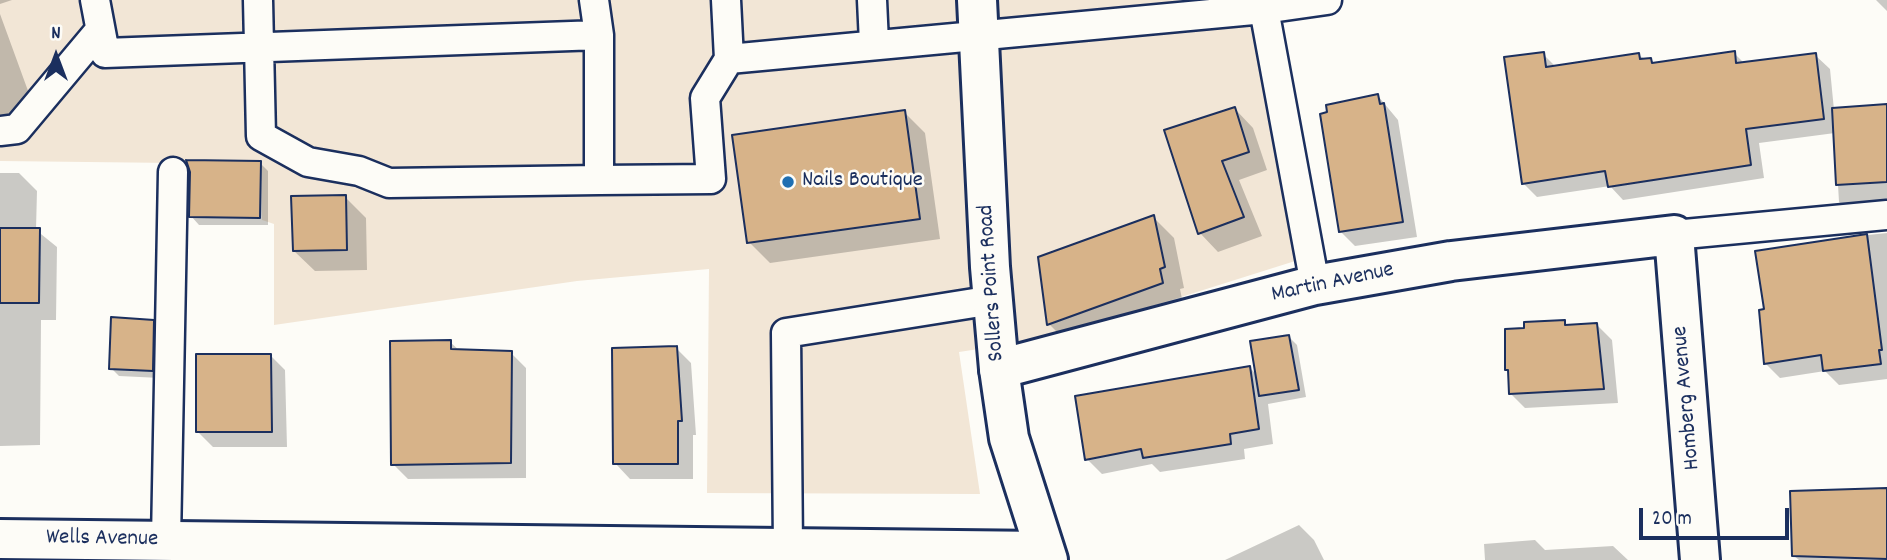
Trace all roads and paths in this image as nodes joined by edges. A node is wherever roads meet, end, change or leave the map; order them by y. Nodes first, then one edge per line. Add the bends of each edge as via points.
1 (95, 0) edge
2 (258, 0) edge
3 (594, 0) edge
4 (726, 0) edge
5 (872, 0) edge
6 (1327, 0) edge
7 (1264, 9) junction
8 (977, 17) edge
9 (100, 30) junction
10 (599, 35) junction
11 (874, 43) junction
12 (259, 48) junction
13 (729, 58) junction
14 (0, 131) edge
15 (173, 172) dead end
16 (599, 180) junction
17 (1887, 215) edge
18 (1674, 235) junction
19 (1315, 285) junction
20 (993, 300) junction
21 (999, 369) junction
22 (0, 539) edge
23 (166, 540) junction
24 (788, 548) junction
25 (1046, 556) edge
26 (1700, 560) edge

1 - 9 lane
2 - 12 lane
3 - 10 lane
4 - 13 lane
5 - 11 lane
6 - 7 lane
7 - 8 lane
7 - 19 lane
8 - 11 lane
8 - 20 street, Sollers Point Road
9 - 12 lane via 105,54
9 - 14 lane via 17,129
10 - 12 lane
10 - 16 lane
11 - 13 lane
12 - 16 lane via 261,136 308,162 359,171 389,183
13 - 16 lane via 705,98 711,179
15 - 23 lane
17 - 18 lane
18 - 19 street, Martin Avenue via 1451,261
18 - 26 street, Homberg Avenue
19 - 21 street, Martin Avenue
20 - 21 street, Sollers Point Road
20 - 24 lane via 786,332
21 - 25 street, Sollers Point Road via 1009,438
22 - 23 street, Wells Avenue
23 - 24 street, Wells Avenue
24 - 25 street, Wells Avenue

